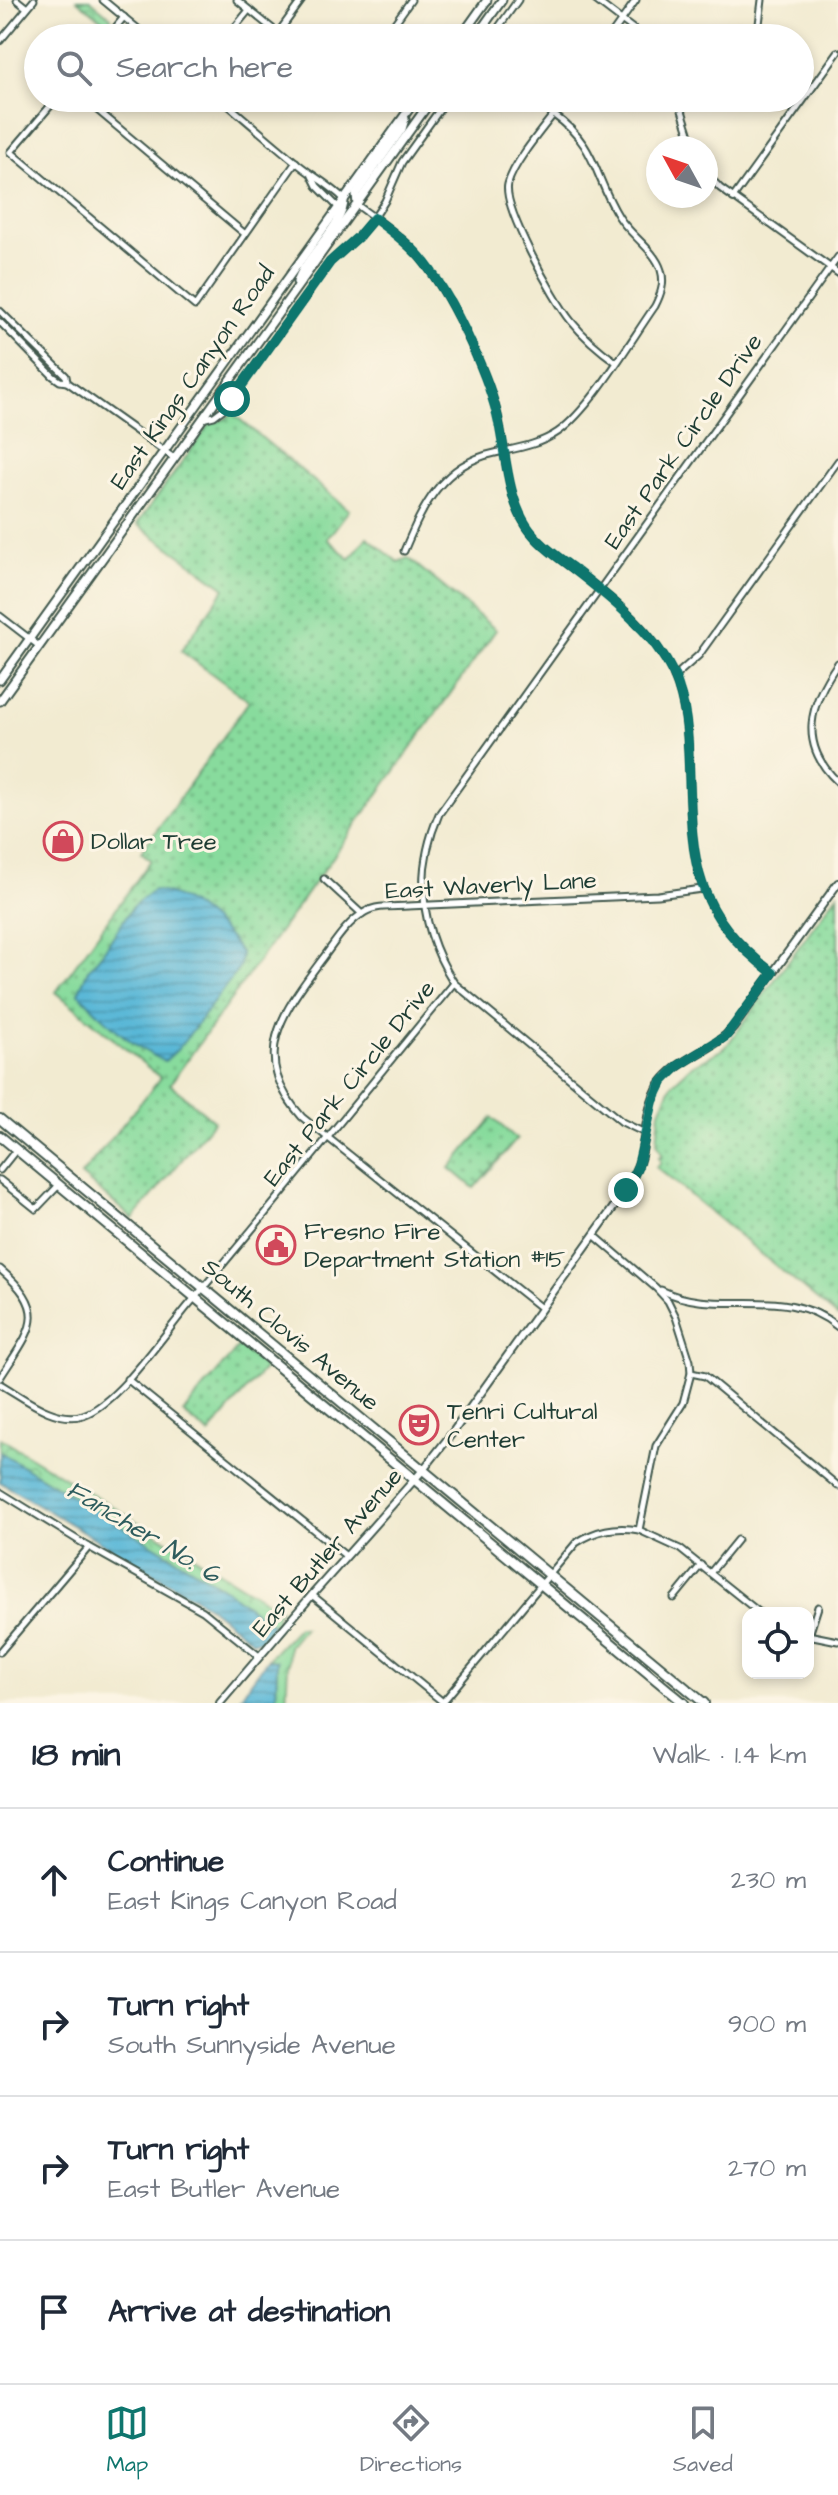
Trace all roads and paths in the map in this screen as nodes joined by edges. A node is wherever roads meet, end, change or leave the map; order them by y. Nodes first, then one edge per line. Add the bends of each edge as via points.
1 (17, 0) edge
2 (34, 0) edge
3 (103, 0) edge
4 (237, 0) edge
5 (302, 0) edge
6 (411, 0) edge
7 (487, 0) edge
8 (502, 0) edge
9 (518, 0) edge
10 (595, 0) edge
11 (636, 0) edge
12 (762, 0) edge
13 (27, 8) junction
14 (249, 10) junction
15 (124, 17) junction
16 (622, 20) junction
17 (118, 24) edge
18 (132, 24) edge
19 (238, 24) edge
20 (267, 24) edge
21 (285, 24) edge
22 (394, 24) edge
23 (470, 24) edge
24 (485, 24) edge
25 (501, 24) edge
26 (619, 24) edge
27 (627, 24) edge
28 (759, 24) edge
29 (0, 41) edge
30 (838, 52) edge
31 (814, 81) edge
32 (45, 112) edge
33 (100, 112) edge
34 (237, 112) edge
35 (407, 112) edge
36 (407, 112) edge
37 (423, 112) edge
38 (438, 112) edge
39 (556, 112) edge
40 (682, 112) edge
41 (791, 112) edge
42 (554, 115) junction
43 (690, 136) edge
44 (296, 162) junction
45 (312, 175) junction
46 (718, 184) edge
47 (733, 198) junction
48 (344, 199) junction
49 (357, 205) junction
50 (338, 207) junction
51 (374, 218) junction
52 (245, 234) junction
53 (838, 257) edge
54 (830, 266) junction
55 (838, 273) edge
56 (295, 289) junction
57 (0, 311) edge
58 (0, 322) edge
59 (616, 362) junction
60 (67, 382) junction
61 (202, 419) junction
62 (164, 451) junction
63 (505, 451) junction
64 (174, 458) junction
65 (838, 461) edge
66 (404, 551) dead end
67 (600, 590) junction
68 (0, 616) edge
69 (29, 639) junction
70 (39, 646) junction
71 (838, 663) edge
72 (674, 677) junction
73 (0, 680) edge
74 (0, 701) edge
75 (838, 782) edge
76 (324, 879) dead end
77 (838, 883) edge
78 (702, 889) junction
79 (424, 906) junction
80 (362, 914) junction
81 (773, 973) junction
82 (454, 983) junction
83 (0, 1119) edge
84 (645, 1133) junction
85 (0, 1136) edge
86 (327, 1137) junction
87 (16, 1150) junction
88 (0, 1170) edge
89 (0, 1180) edge
90 (59, 1185) junction
91 (594, 1235) junction
92 (0, 1269) edge
93 (204, 1288) junction
94 (656, 1288) junction
95 (195, 1298) junction
96 (541, 1308) junction
97 (838, 1327) edge
98 (691, 1373) junction
99 (127, 1379) junction
100 (0, 1381) edge
101 (423, 1470) junction
102 (414, 1480) junction
103 (838, 1486) edge
104 (0, 1492) edge
105 (639, 1530) junction
106 (737, 1540) dead end
107 (89, 1547) junction
108 (346, 1556) junction
109 (701, 1565) junction
110 (711, 1572) junction
111 (549, 1574) junction
112 (540, 1585) junction
113 (312, 1595) junction
114 (674, 1598) dead end
115 (753, 1607) edge
116 (818, 1607) dead end
117 (814, 1618) edge
118 (814, 1636) edge
119 (838, 1641) edge
120 (0, 1652) edge
121 (259, 1656) junction
122 (220, 1703) edge
123 (443, 1703) edge
124 (684, 1703) edge
125 (704, 1703) edge

1 - 13 street
2 - 13 street
3 - 15 street
4 - 14 street
5 - 21 street
6 - 22 street
7 - 23 main road
8 - 24 main road
9 - 25 street
10 - 16 street
11 - 16 street
12 - 28 street
13 - 29 street
14 - 19 street
14 - 20 street
15 - 17 street
15 - 18 street
16 - 26 street
16 - 27 street
30 - 31 street
32 - 52 street via 11,152 195,306
33 - 52 street
34 - 44 street
35 - 48 main road, East Kings Canyon Road
36 - 49 main road via 402,129 356,194
37 - 49 main road, East Kings Canyon Road
38 - 51 street, East Kings Canyon Road via 402,162
39 - 42 street
40 - 43 street
41 - 47 street
42 - 59 street via 586,145 619,217 660,269 663,282 655,306
42 - 59 street via 517,166 507,193 562,309
44 - 45 street
44 - 52 street
45 - 48 street
45 - 50 street
46 - 47 street
47 - 54 street
48 - 50 main road, East Kings Canyon Road
48 - 56 main road via 342,212 301,270
49 - 51 street
49 - 56 main road, East Kings Canyon Road
50 - 62 main road, East Kings Canyon Road
51 - 61 street, East Kings Canyon Road via 330,262 226,407
51 - 63 street via 419,256 442,289 488,383
53 - 54 street, East Park Circle Drive
54 - 55 street
54 - 67 street, East Park Circle Drive
56 - 61 main road, East Kings Canyon Road
57 - 60 street
58 - 60 street via 53,376
59 - 63 street via 560,431
60 - 62 street
61 - 64 main road, East Kings Canyon Road
62 - 64 street
62 - 69 main road, East Kings Canyon Road
63 - 66 street via 468,461 439,484
63 - 67 street via 525,524 547,549
64 - 70 main road, East Kings Canyon Road
65 - 72 street via 699,655
67 - 72 street via 649,638
67 - 79 street, East Park Circle Drive via 439,814 425,850
68 - 69 street
69 - 70 street
69 - 73 main road, East Kings Canyon Road
70 - 74 main road, East Kings Canyon Road
71 - 75 street via 814,706 812,732 818,757
72 - 78 street via 688,734 693,848
76 - 80 street
77 - 81 street, East Butler Avenue
78 - 79 street, East Waverly Lane
78 - 81 street via 740,943
79 - 80 street, East Waverly Lane
79 - 82 street, East Park Circle Drive
80 - 86 street, East Waverly Lane via 294,997 275,1043 280,1088 302,1117
81 - 84 street, East Butler Avenue via 726,1036 662,1082
82 - 84 street via 622,1122
82 - 86 street, East Park Circle Drive
83 - 93 main road, South Clovis Avenue
84 - 91 street, East Butler Avenue via 635,1172
85 - 87 main road, South Clovis Avenue
86 - 93 street, East Park Circle Drive
86 - 96 street, East Waverly Lane
87 - 88 street
87 - 90 main road, South Clovis Avenue
89 - 90 street via 36,1209
90 - 95 main road, South Clovis Avenue
91 - 94 street
91 - 96 street, East Butler Avenue
92 - 100 street via 30,1300 32,1314
93 - 95 street, East Park Circle Drive
93 - 101 main road, South Clovis Avenue
94 - 97 street via 692,1300 794,1304
94 - 98 street via 676,1317
95 - 99 street, East Park Circle Drive
95 - 102 main road, South Clovis Avenue
96 - 101 street, East Butler Avenue
98 - 103 street via 705,1376
98 - 105 street via 683,1403 656,1446
99 - 100 street, East Park Circle Drive via 95,1411 78,1417 47,1411
99 - 108 street
101 - 102 street, East Butler Avenue
101 - 111 main road, South Clovis Avenue
102 - 108 street, East Butler Avenue
102 - 112 main road, South Clovis Avenue
104 - 107 street
105 - 109 street
105 - 111 street via 610,1528 586,1537
106 - 110 street
107 - 120 street
107 - 121 street via 203,1611
108 - 113 street, East Butler Avenue
109 - 110 street
109 - 114 street
110 - 115 street
111 - 112 street
111 - 125 main road, South Clovis Avenue
112 - 123 street
112 - 124 main road, South Clovis Avenue
113 - 121 street, East Butler Avenue
113 - 123 street
116 - 117 street
118 - 119 street
121 - 122 street, East Butler Avenue

